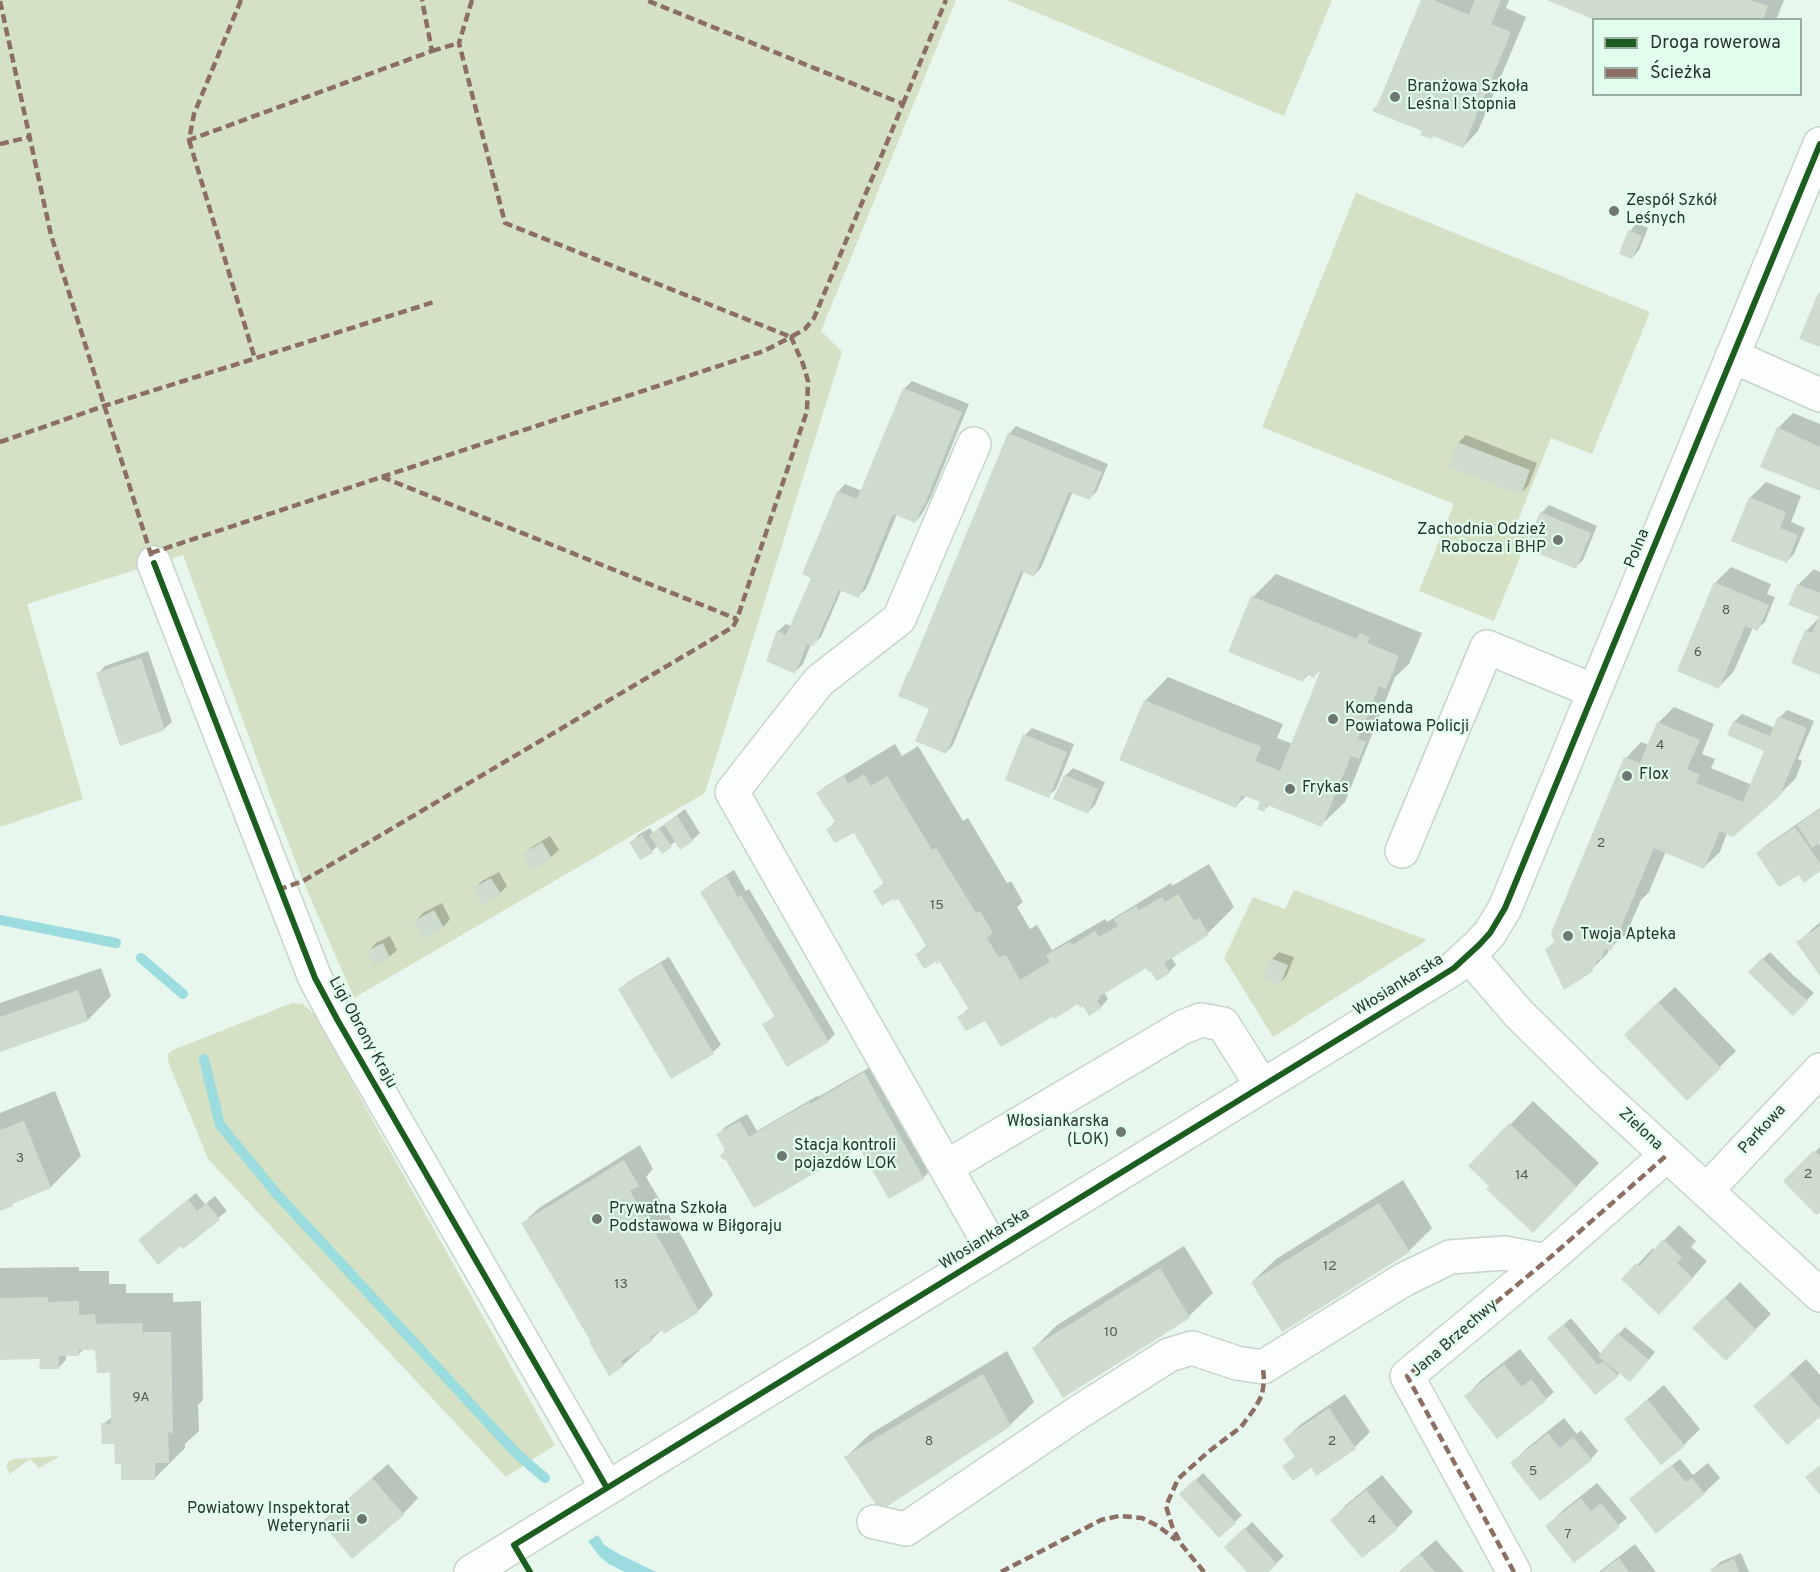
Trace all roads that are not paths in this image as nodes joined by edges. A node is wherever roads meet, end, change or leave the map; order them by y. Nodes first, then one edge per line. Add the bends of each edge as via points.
1 (1820, 144) edge
2 (1732, 356) junction
3 (1820, 394) edge
4 (974, 444) dead end
5 (154, 563) dead end
6 (1594, 691) junction
7 (1402, 851) dead end
8 (1469, 956) junction
9 (1820, 1070) edge
10 (1262, 1086) junction
11 (1667, 1155) junction
12 (946, 1167) junction
13 (1706, 1191) junction
14 (993, 1250) junction
15 (1546, 1261) junction
16 (1820, 1295) edge
17 (607, 1488) junction
18 (874, 1522) dead end
19 (471, 1572) edge
20 (1514, 1572) edge

1 - 2 street, Polna
2 - 3 street
2 - 6 street, Polna
4 - 12 street via 899,619 819,681 732,792
5 - 17 street, Ligi Obrony Kraju via 315,978
6 - 7 street via 1487,647
6 - 8 street, Polna via 1505,908
8 - 10 street, Włosiankarska
8 - 11 street, Zielona via 1519,1014
9 - 13 street, Parkowa
10 - 12 street via 1223,1024 1201,1020
10 - 14 street, Włosiankarska
11 - 13 street, Zielona
11 - 15 street, Jana Brzechwy
12 - 14 street
13 - 16 street, Zielona
14 - 17 street, Włosiankarska
15 - 18 street via 1505,1253 1450,1257 1403,1280 1263,1367 1192,1348 1169,1355 906,1529
15 - 20 street, Jana Brzechwy via 1407,1376
17 - 19 street, Włosiankarska

